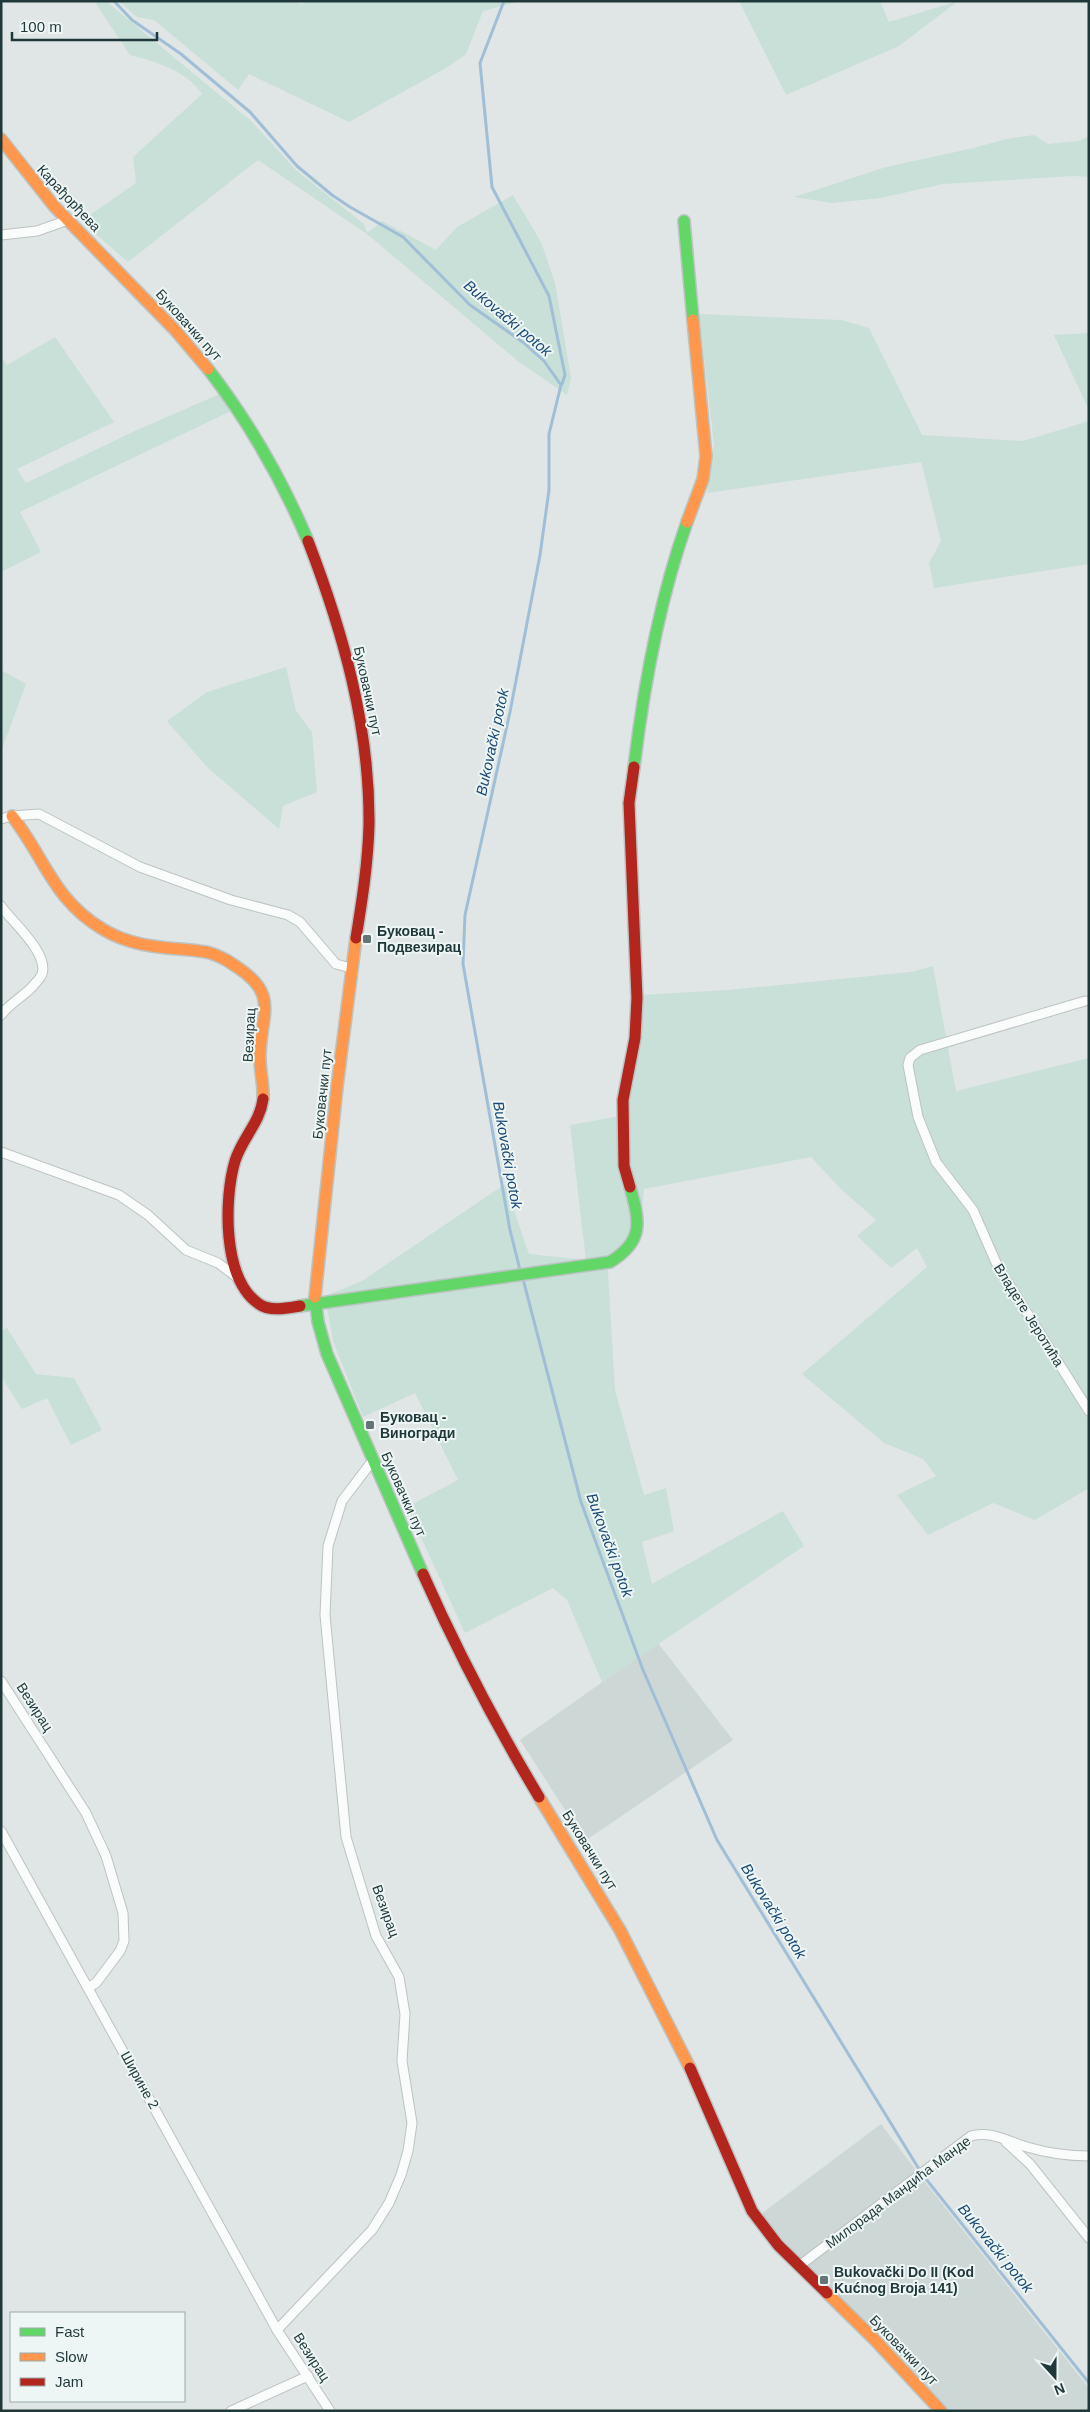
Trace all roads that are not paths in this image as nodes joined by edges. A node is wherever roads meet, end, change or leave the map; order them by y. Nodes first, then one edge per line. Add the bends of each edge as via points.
1 (1, 139) edge
2 (68, 220) junction
3 (684, 220) dead end
4 (1, 235) edge
5 (120, 273) joint
6 (7, 818) edge
7 (1, 906) edge
8 (351, 968) junction
9 (1085, 1001) dead end
10 (1, 1015) edge
11 (1, 1152) edge
12 (238, 1278) junction
13 (314, 1304) junction
14 (1089, 1411) edge
15 (373, 1460) junction
16 (1, 1681) edge
17 (1, 1830) edge
18 (89, 1987) junction
19 (1004, 2140) junction
20 (1089, 2156) edge
21 (1089, 2238) edge
22 (799, 2266) junction
23 (277, 2330) junction
24 (308, 2376) junction
25 (231, 2411) edge
26 (330, 2411) edge
27 (941, 2411) edge

1 - 2 street, Карађорђева via 24,172
2 - 4 street via 38,231
2 - 5 street, Карађорђева
3 - 13 street via 706,456 703,479 670,570 647,676 629,803 637,998 635,1038 623,1100 624,1166 637,1213 635,1239 626,1252 610,1262
5 - 8 street, Буковачки пут via 193,350 246,421 269,460 314,556 330,603 358,706 368,783 368,854
6 - 8 street, Везирац via 39,814 140,867 231,900 288,915 300,922 336,964
6 - 12 street, Везирац via 26,833 49,877 83,916 127,942 158,949 203,951 232,962 254,979 264,992 261,1110 237,1157 227,1200 228,1226
7 - 10 street via 35,946 41,959 42,974 32,988
8 - 13 street, Буковачки пут
9 - 14 street, Владете Јеротића via 920,1050 910,1058 908,1065 918,1117 936,1162 974,1210 998,1267
11 - 12 street via 119,1195 148,1215 186,1250 218,1263
12 - 13 street, Везирац via 246,1292 260,1305 288,1308
13 - 15 street, Буковачки пут via 327,1354
15 - 22 street, Буковачки пут via 450,1635 512,1751 620,1930 690,2068 745,2198 767,2232
15 - 23 street, Везирац via 342,1501 328,1546 325,1615 346,1837 376,1936 399,1977 405,2014 402,2061 412,2123 408,2151 400,2174 389,2203 372,2230
16 - 18 street, Везирац via 86,1813 106,1856 123,1913 124,1940 120,1950 96,1984
17 - 18 street, Ширине 2
18 - 23 street, Ширине 2
19 - 20 street, Милорада Мандића Манде via 1053,2153
19 - 21 street via 1030,2164
19 - 22 street, Милорада Мандића Манде via 992,2135 971,2136
22 - 27 street, Буковачки пут via 874,2339
23 - 24 street, Везирац
24 - 25 street
24 - 26 street, Везирац

